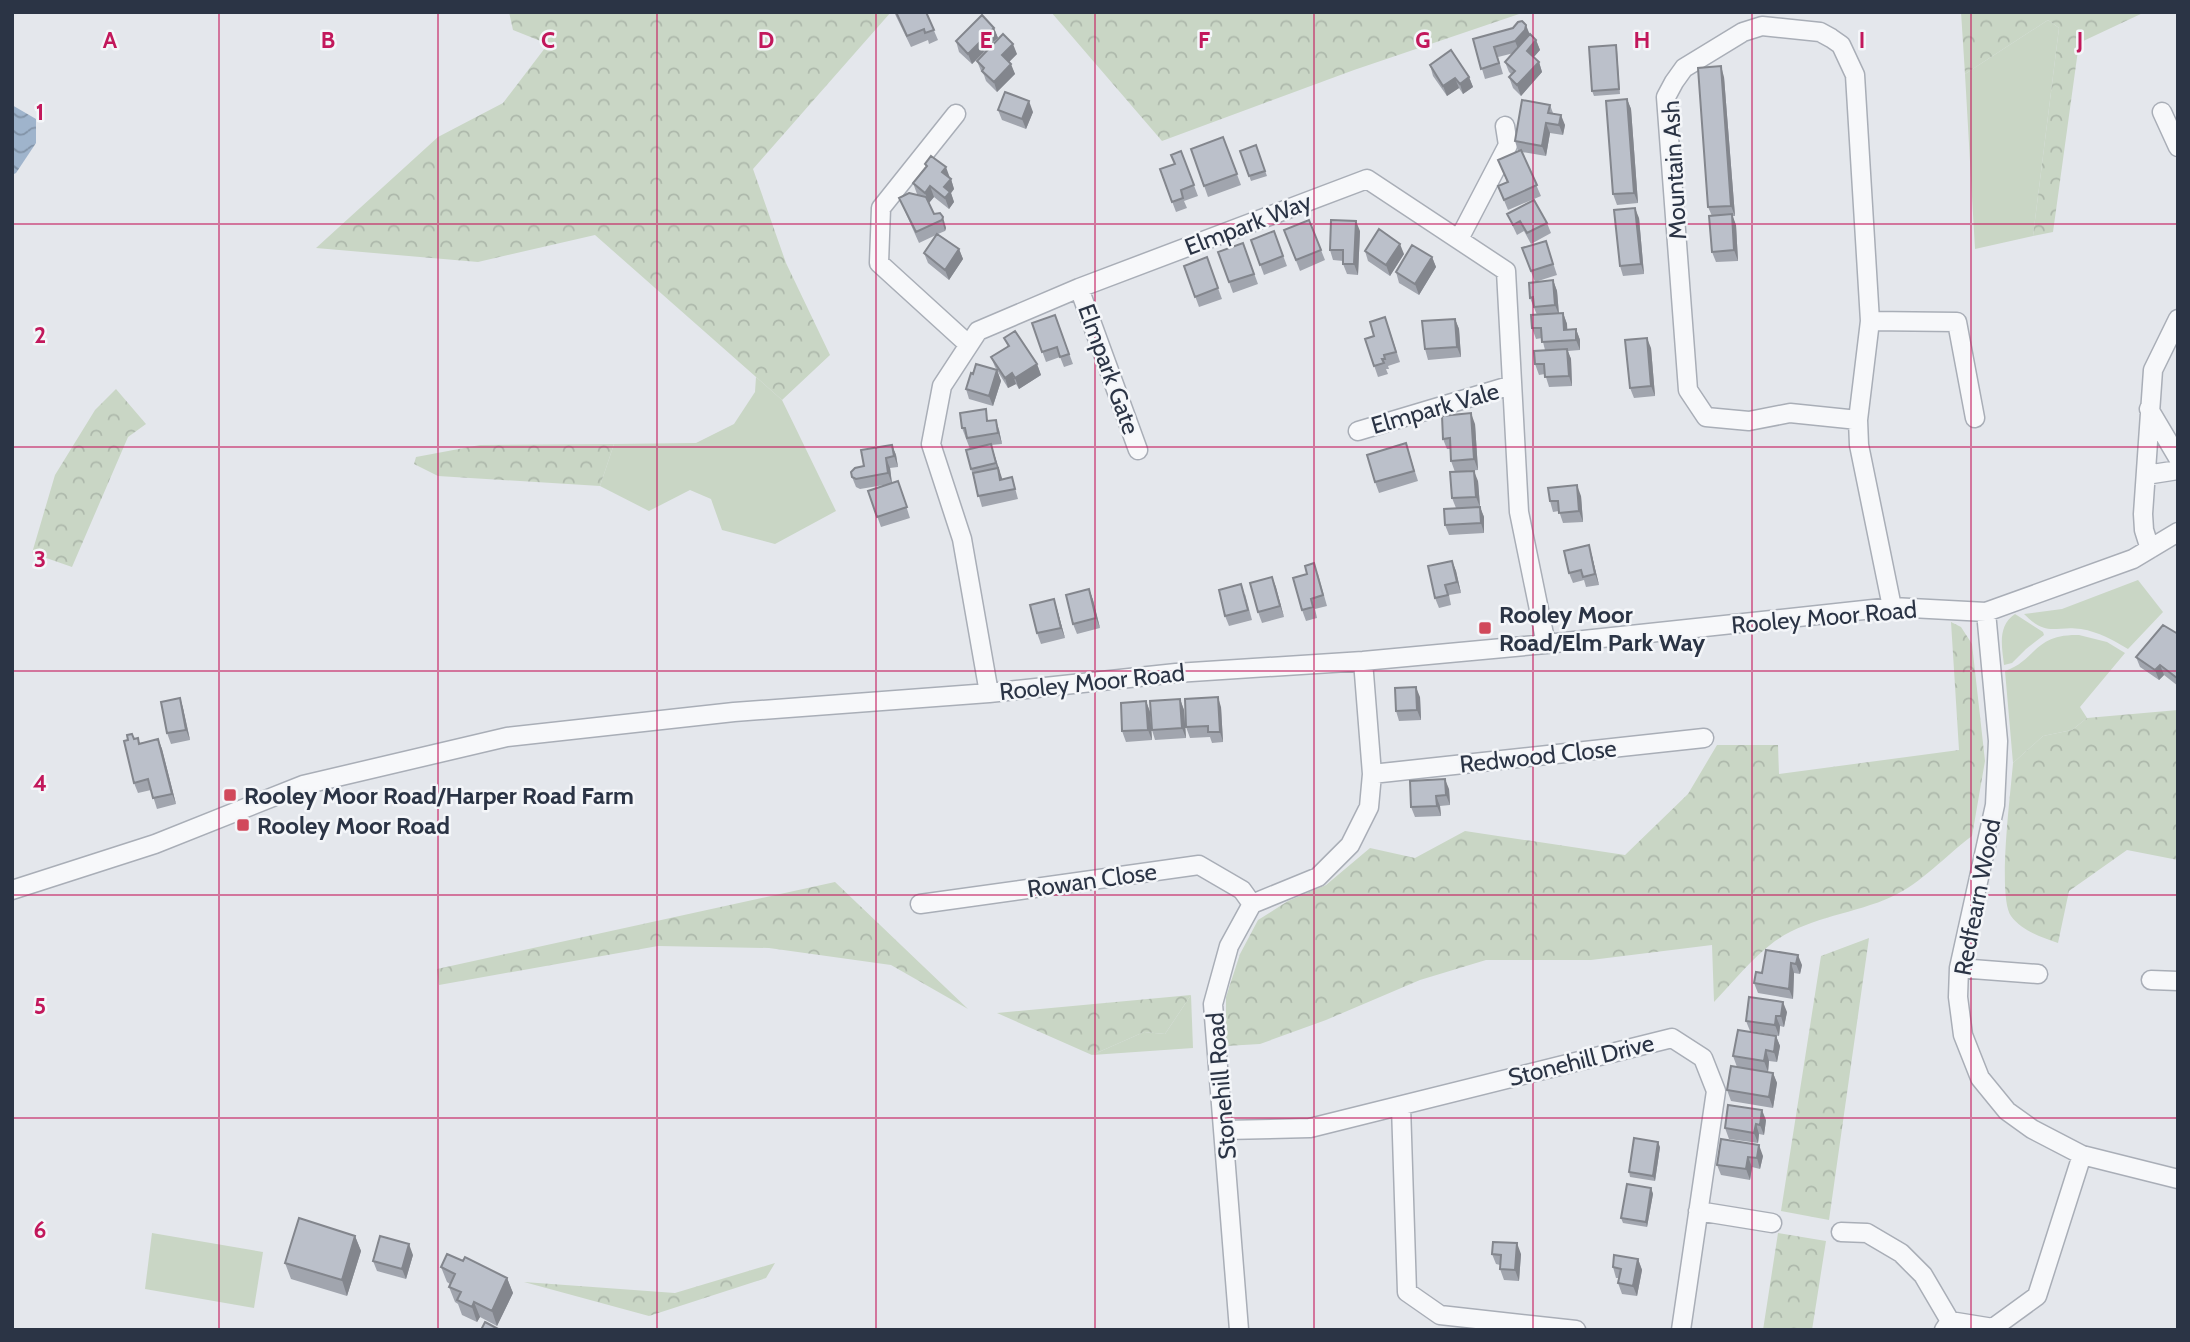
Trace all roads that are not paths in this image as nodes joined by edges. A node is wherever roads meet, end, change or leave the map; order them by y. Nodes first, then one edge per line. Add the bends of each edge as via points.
1 (2162, 112) dead end
2 (956, 114) dead end
3 (1505, 126) dead end
4 (2178, 147) edge
5 (1459, 239) junction
6 (1079, 288) junction
7 (2178, 319) edge
8 (1870, 321) junction
9 (969, 345) junction
10 (1512, 385) junction
11 (2149, 409) junction
12 (1975, 418) dead end
13 (1858, 420) junction
14 (1358, 431) dead end
15 (1138, 450) dead end
16 (2178, 457) edge
17 (2178, 470) edge
18 (2146, 475) junction
19 (2178, 532) edge
20 (2150, 549) junction
21 (1892, 607) junction
22 (1986, 611) junction
23 (1546, 644) junction
24 (1363, 661) junction
25 (989, 693) junction
26 (1704, 738) dead end
27 (1372, 774) junction
28 (12, 890) edge
29 (919, 904) dead end
30 (1252, 904) junction
31 (1959, 968) junction
32 (2038, 974) dead end
33 (2151, 980) dead end
34 (2178, 981) edge
35 (1401, 1106) junction
36 (1224, 1130) junction
37 (2082, 1155) junction
38 (2178, 1179) edge
39 (1698, 1211) junction
40 (1772, 1223) dead end
41 (1841, 1232) dead end
42 (1947, 1325) edge
43 (1239, 1330) edge
44 (1576, 1330) edge
45 (1681, 1330) edge

1 - 4 street
2 - 9 street via 881,208 879,263
3 - 5 street via 1508,145
5 - 6 street, Elmpark Way via 1367,179
5 - 10 street, Elmpark Way via 1506,271
6 - 9 street, Elmpark Way via 978,331
6 - 15 street, Elmpark Gate
7 - 11 street via 2153,370
8 - 12 street via 1957,323
8 - 13 street, Mountain Ash
8 - 13 street, Mountain Ash via 1855,75 1850,61 1841,46 1819,32 1762,26 1743,32 1684,68 1666,97 1688,390 1706,417 1749,421 1790,413
9 - 25 street, Elmpark Way via 942,386 931,444 962,539
10 - 14 street, Elmpark Vale
10 - 23 street, Elmpark Way via 1519,512
11 - 16 street
11 - 18 street
13 - 21 street, Mountain Ash
17 - 18 street
18 - 20 street via 2143,514
19 - 20 street, Rooley Moor Road
20 - 22 street, Rooley Moor Road
21 - 22 street, Rooley Moor Road
21 - 23 street, Rooley Moor Road
22 - 31 street, Redfearn Wood via 1998,741 1996,805
23 - 24 street, Rooley Moor Road
24 - 25 street, Rooley Moor Road via 1175,673
24 - 27 street
25 - 28 street, Rooley Moor Road via 734,712 507,737 303,785 155,844
26 - 27 street, Redwood Close
27 - 30 street via 1368,807 1350,845 1318,877
29 - 30 street, Rowan Close via 1199,865 1242,890
30 - 36 street, Stonehill Road via 1228,946 1213,1004
31 - 32 street
31 - 37 street, Redfearn Wood via 1963,1035 1980,1078 2007,1111
33 - 34 street
35 - 36 street, Stonehill Drive via 1310,1128
35 - 39 street, Stonehill Drive via 1672,1038 1703,1058 1716,1091
35 - 44 street via 1408,1292 1440,1315
36 - 43 street, Stonehill Road
37 - 38 street, Redfearn Wood
37 - 42 street via 2037,1296 1993,1328
39 - 40 street
39 - 45 street, Stonehill Drive
41 - 42 street via 1867,1233 1900,1253 1923,1275

